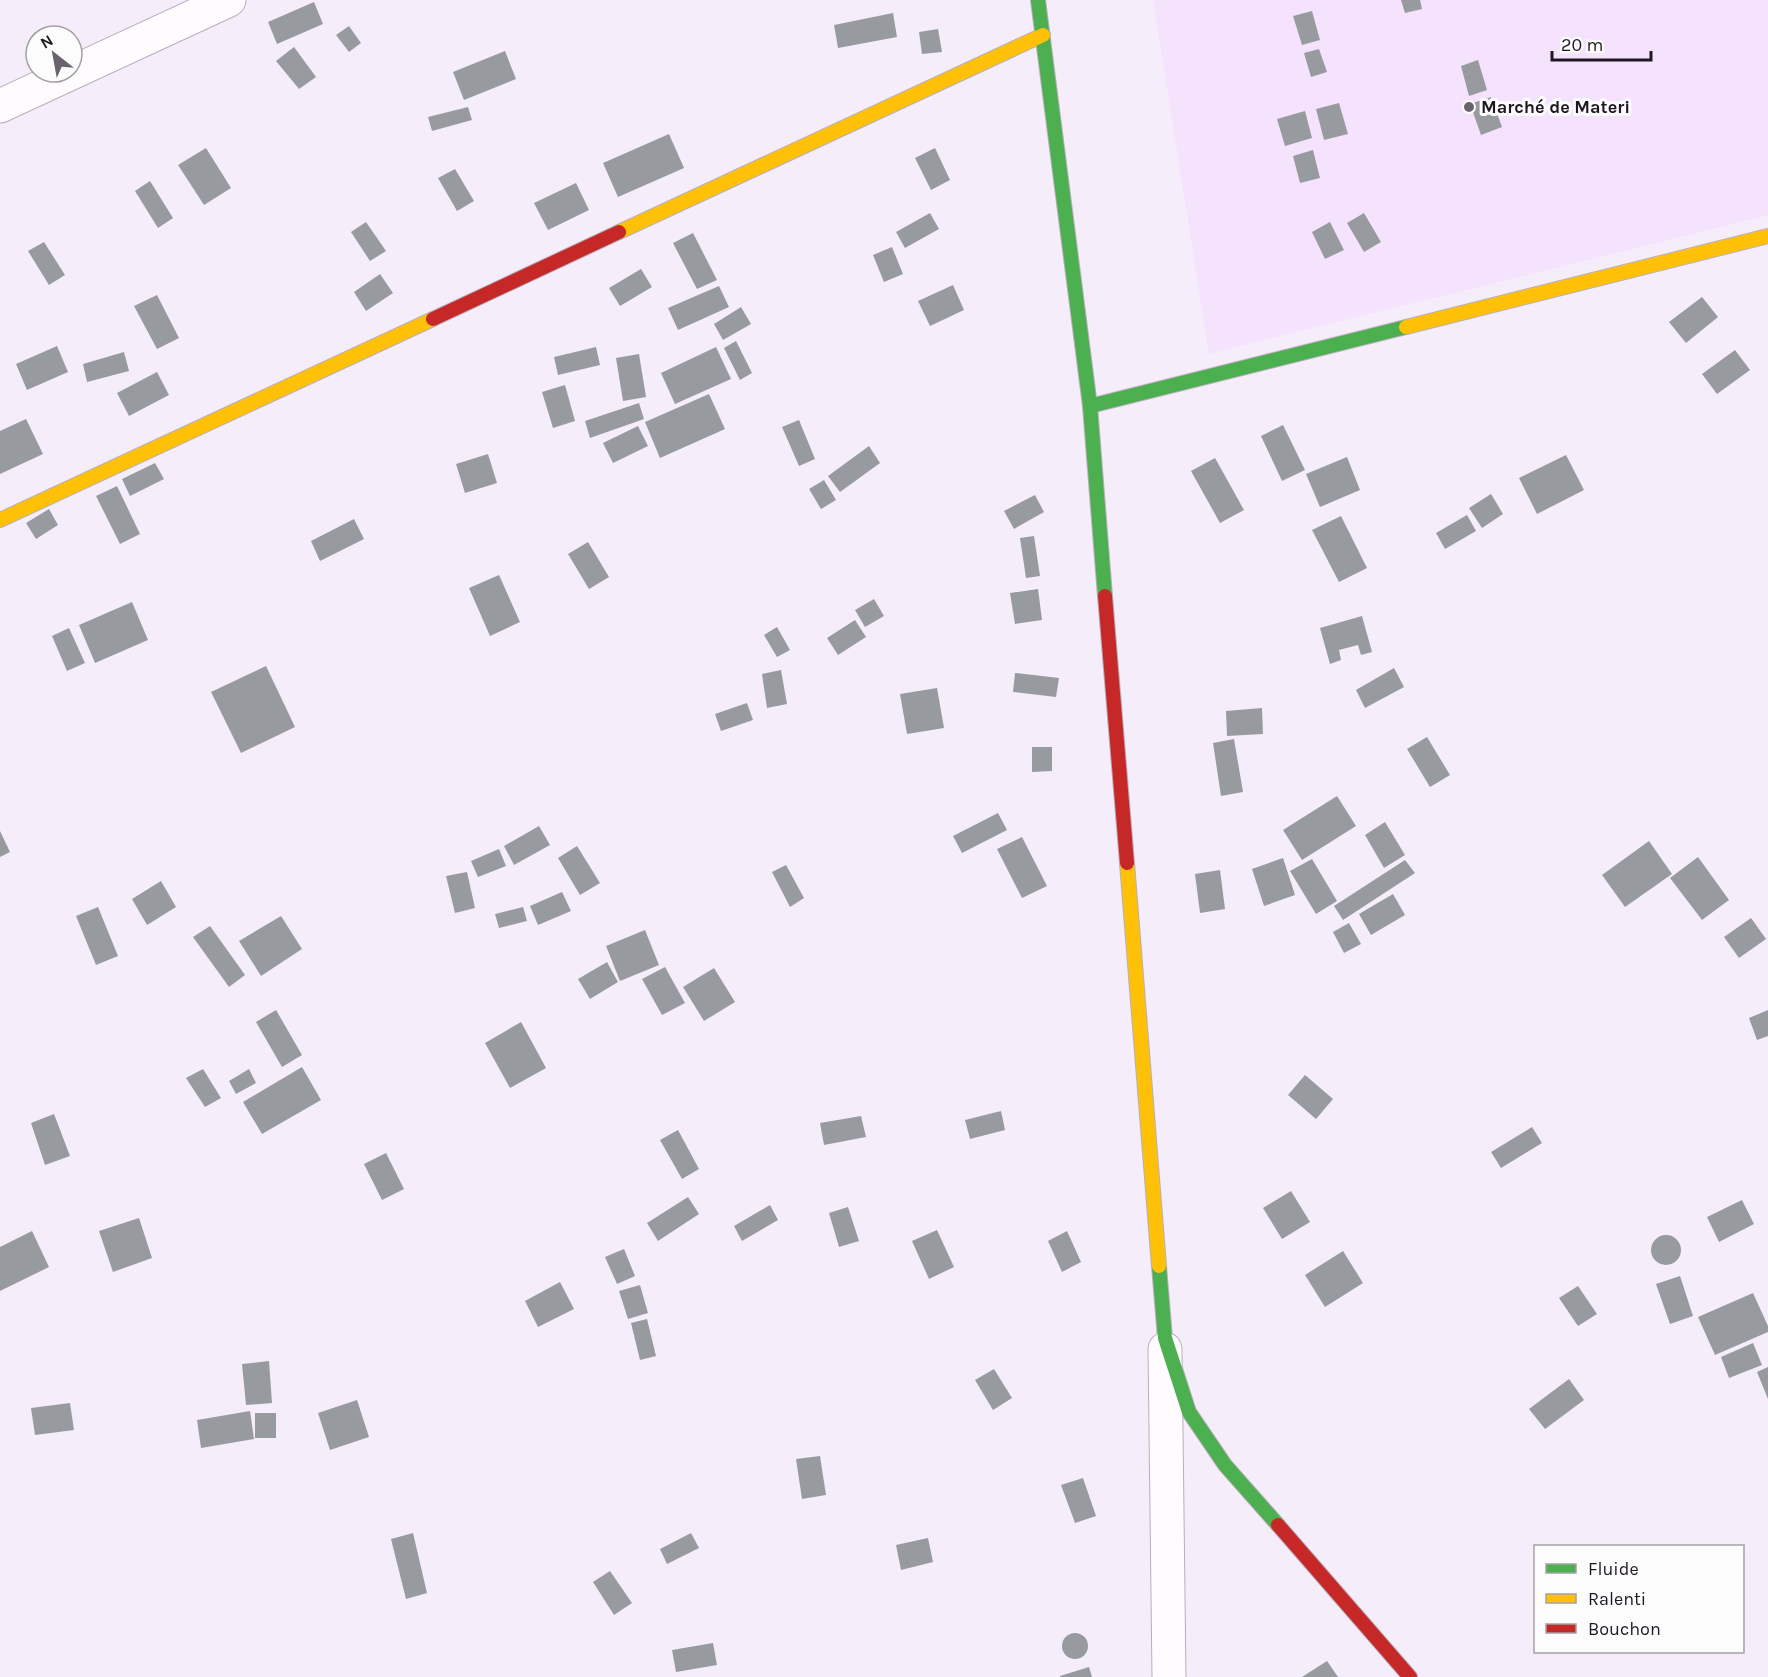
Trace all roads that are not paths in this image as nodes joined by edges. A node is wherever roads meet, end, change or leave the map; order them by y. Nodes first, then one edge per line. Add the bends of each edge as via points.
1 (229, 0) edge
2 (1038, 0) edge
3 (1043, 35) junction
4 (0, 106) edge
5 (1768, 236) edge
6 (1090, 406) junction
7 (0, 520) edge
8 (1165, 1338) junction
9 (1169, 1677) edge
10 (1410, 1677) edge

1 - 4 street
2 - 3 street
3 - 6 street
3 - 7 street
5 - 6 street
6 - 8 street
8 - 9 street
8 - 10 street via 1189,1412 1225,1465

